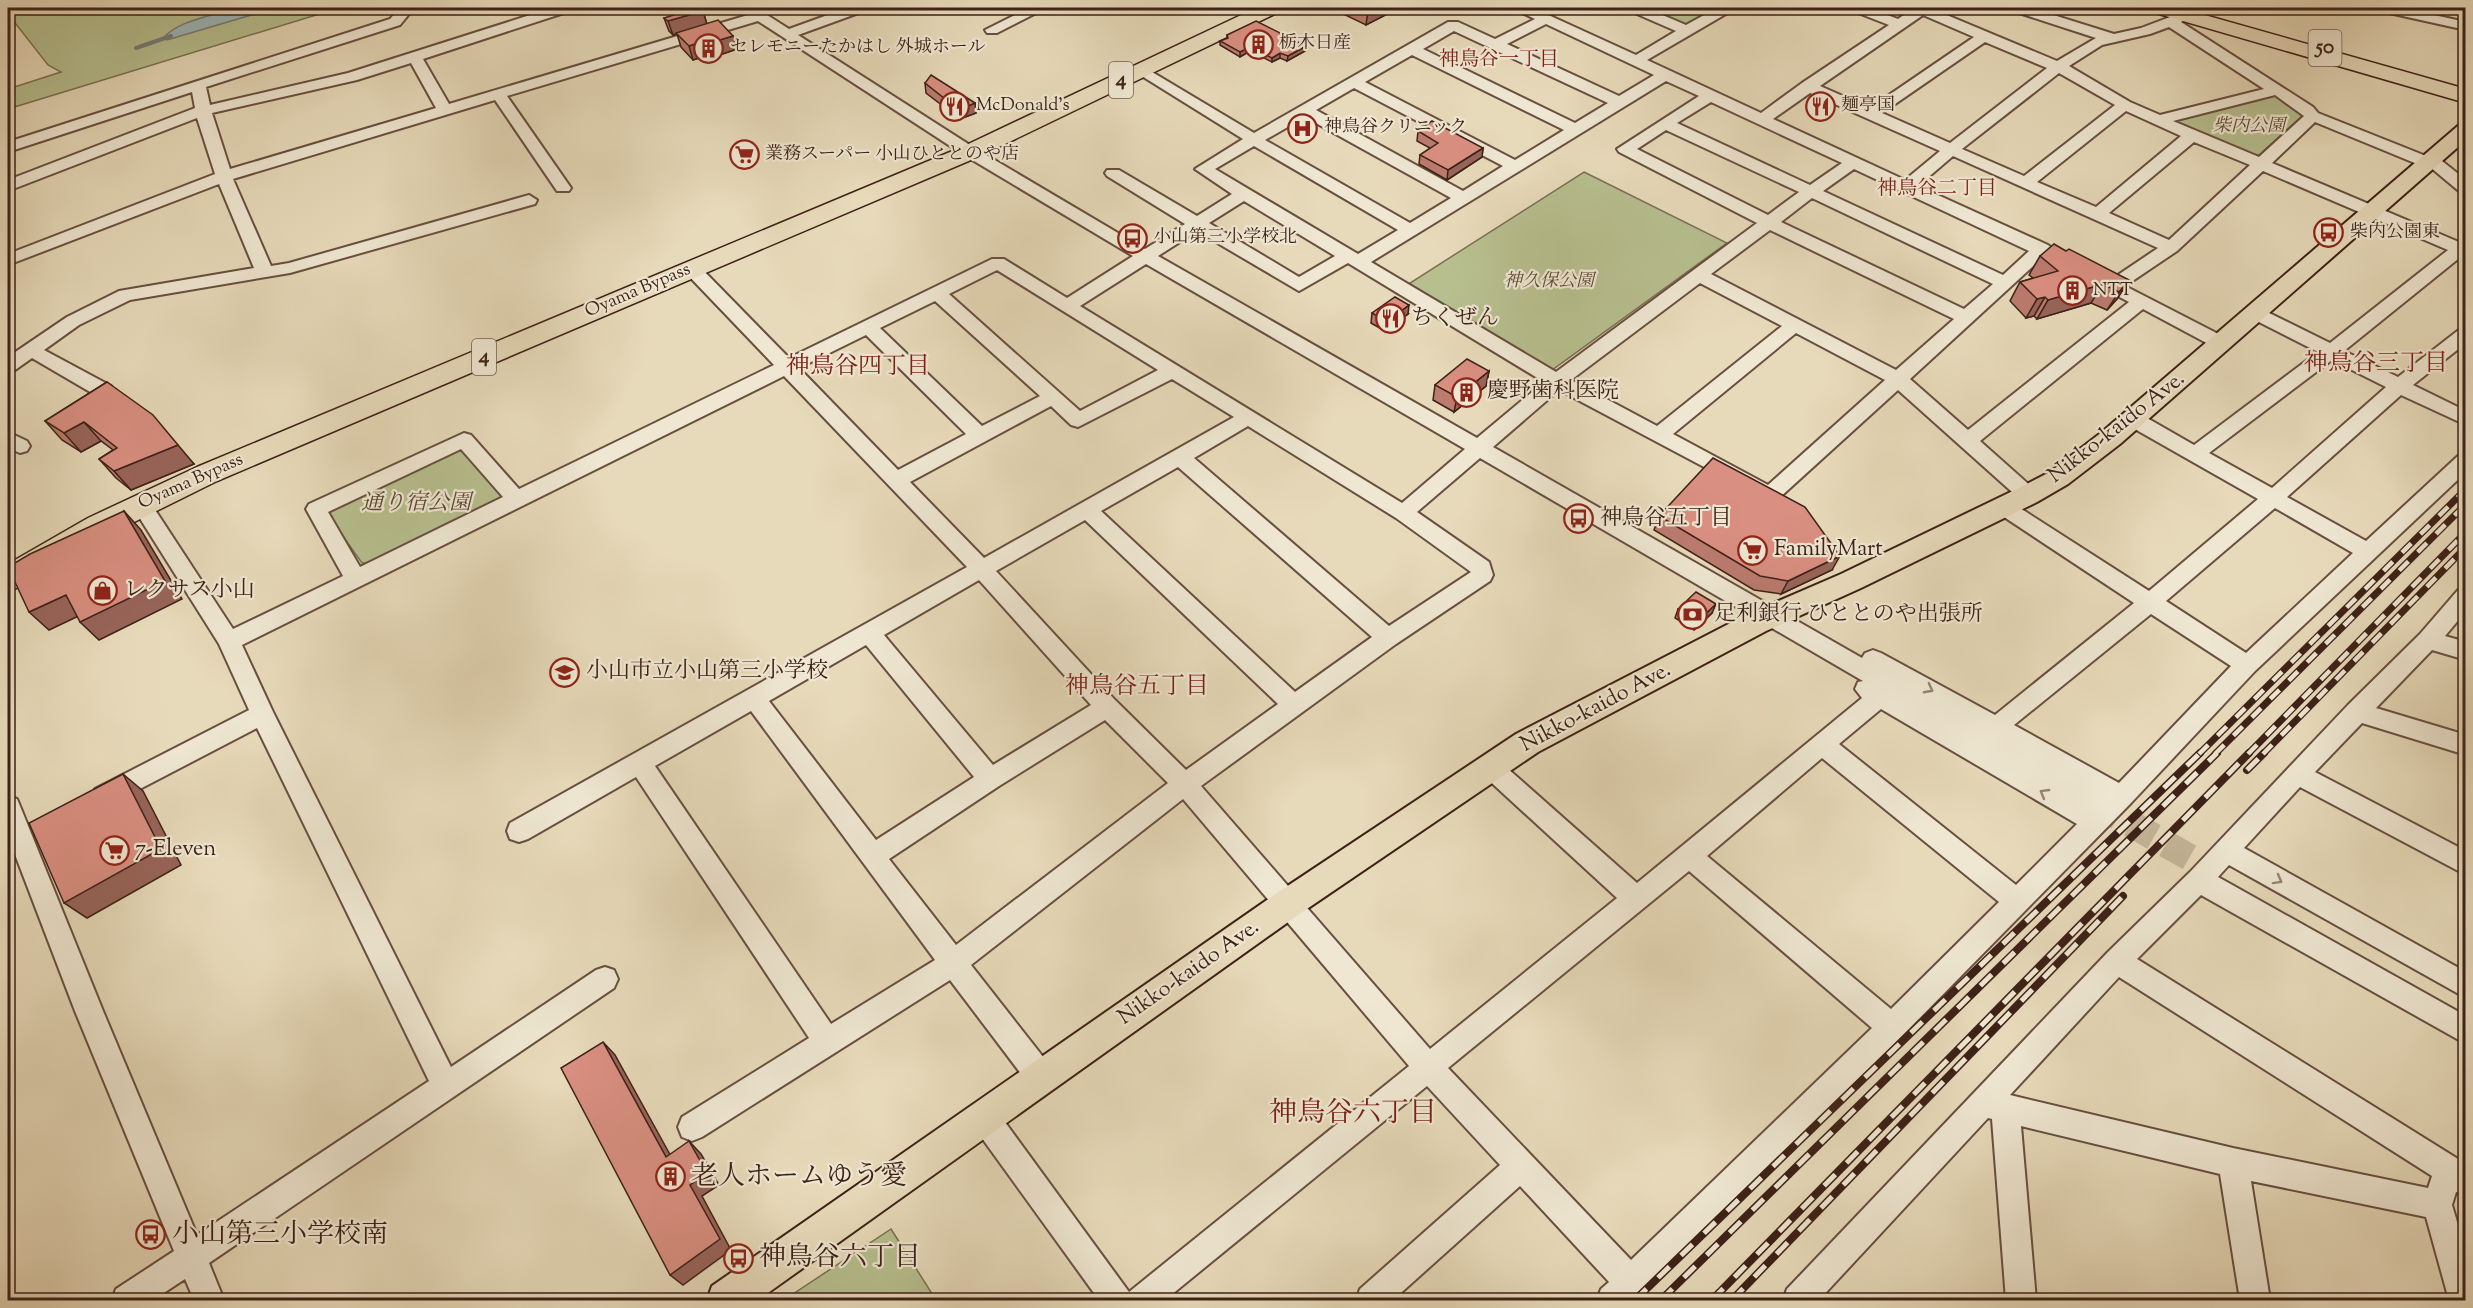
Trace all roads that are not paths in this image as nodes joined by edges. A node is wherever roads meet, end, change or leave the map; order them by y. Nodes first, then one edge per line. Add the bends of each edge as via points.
1 (406, 8) edge
2 (565, 8) edge
3 (859, 8) edge
4 (1040, 8) edge
5 (1272, 8) edge
6 (1523, 8) edge
7 (1635, 8) edge
8 (1726, 8) edge
9 (1858, 8) edge
10 (1922, 8) edge
11 (2024, 8) edge
12 (2210, 8) edge
13 (2385, 8) edge
14 (753, 12) edge
15 (2175, 13) edge
16 (1546, 19) junction
17 (1898, 24) junction
18 (2466, 26) edge
19 (992, 30) dead end
20 (1687, 31) junction
21 (787, 34) junction
22 (1984, 36) junction
23 (2112, 38) junction
24 (1496, 44) junction
25 (1412, 49) junction
26 (415, 57) junction
27 (1636, 61) junction
28 (2058, 67) junction
29 (1142, 70) junction
30 (1665, 75) junction
31 (2466, 80) edge
32 (1353, 82) junction
33 (198, 85) junction
34 (1807, 86) junction
35 (2466, 88) edge
36 (2277, 90) junction
37 (498, 94) junction
38 (1709, 96) junction
39 (2466, 96) edge
40 (1619, 102) junction
41 (2125, 105) junction
42 (444, 109) junction
43 (1305, 110) junction
44 (202, 111) junction
45 (1871, 114) junction
46 (2313, 116) junction
47 (2161, 119) junction
48 (1761, 120) junction
49 (1665, 123) junction
50 (1574, 129) junction
51 (2466, 129) edge
52 (2192, 135) junction
53 (1252, 139) junction
54 (8, 147) edge
55 (1951, 150) junction
56 (970, 152) junction
57 (2430, 161) junction
58 (1852, 163) junction
59 (2259, 164) junction
60 (1515, 166) junction
61 (1113, 173) dead end
62 (225, 176) junction
63 (2026, 182) junction
64 (8, 186) edge
65 (563, 188) dead end
66 (1906, 188) junction
67 (2466, 189) edge
68 (1810, 192) junction
69 (1245, 194) junction
70 (1462, 198) junction
71 (529, 200) dead end
72 (2371, 212) junction
73 (2098, 214) junction
74 (1198, 223) junction
75 (1770, 223) junction
76 (1410, 230) junction
77 (2171, 247) junction
78 (2042, 249) junction
79 (2463, 250) edge
80 (1145, 256) junction
81 (1353, 259) junction
82 (8, 260) edge
83 (692, 268) junction
84 (264, 271) junction
85 (1699, 275) junction
86 (2005, 283) junction
87 (2113, 286) junction
88 (937, 293) junction
89 (2142, 301) junction
90 (1068, 305) junction
91 (2255, 313) junction
92 (1965, 317) junction
93 (1794, 325) junction
94 (868, 327) junction
95 (2466, 333) edge
96 (2221, 343) junction
97 (31, 350) junction
98 (2332, 351) junction
99 (8, 366) edge
100 (786, 368) junction
101 (1171, 371) junction
102 (1898, 379) junction
103 (1557, 381) junction
104 (2399, 386) junction
105 (104, 391) edge
106 (1053, 397) junction
107 (1248, 418) junction
108 (2466, 418) edge
109 (2133, 419) junction
110 (980, 436) junction
111 (1658, 436) junction
112 (1967, 441) junction
113 (1478, 448) junction
114 (2195, 454) junction
115 (1180, 457) junction
116 (2466, 460) edge
117 (896, 480) junction
118 (2028, 495) junction
119 (2274, 499) junction
120 (517, 500) junction
121 (141, 504) junction
122 (2002, 507) junction
123 (1087, 510) junction
124 (1403, 513) junction
125 (2368, 552) junction
126 (982, 569) junction
127 (8, 579) edge
128 (356, 580) junction
129 (2466, 596) edge
130 (2151, 604) junction
131 (1775, 620) junction
132 (870, 634) junction
133 (1388, 638) junction
134 (229, 640) junction
135 (2428, 640) junction
136 (2466, 651) edge
137 (2247, 665) junction
138 (754, 698) junction
139 (1880, 698) junction
140 (1294, 705) junction
141 (1107, 707) junction
142 (2356, 712) junction
143 (262, 714) junction
144 (1997, 726) junction
145 (1823, 745) junction
146 (2466, 745) edge
147 (641, 764) junction
148 (1490, 767) junction
149 (2297, 774) junction
150 (990, 779) junction
151 (1185, 784) junction
152 (2122, 796) junction
153 (8, 806) edge
154 (84, 806) edge
155 (2095, 813) junction
156 (519, 831) dead end
157 (24, 838) edge
158 (874, 855) junction
159 (1689, 856) junction
160 (2466, 864) edge
161 (2215, 868) junction
162 (1635, 898) junction
163 (2016, 900) junction
164 (1286, 905) junction
165 (2117, 961) junction
166 (952, 964) junction
167 (605, 979) dead end
168 (2466, 986) edge
169 (2466, 1014) edge
170 (1892, 1027) junction
171 (2466, 1031) edge
172 (827, 1042) junction
173 (1428, 1067) junction
174 (1041, 1077) junction
175 (446, 1085) junction
176 (1994, 1106) junction
177 (984, 1117) junction
178 (692, 1127) dead end
179 (2233, 1162) junction
180 (1521, 1166) junction
181 (2457, 1176) edge
182 (2437, 1205) junction
183 (192, 1258) junction
184 (1622, 1292) edge
185 (127, 1300) edge
186 (209, 1300) edge
187 (726, 1300) edge
188 (1117, 1300) edge
189 (1141, 1300) edge
190 (1371, 1300) edge
191 (1798, 1300) edge
192 (2021, 1300) edge
193 (2255, 1300) edge
194 (2464, 1300) edge

1 - 33 street via 395,22
2 - 26 street
3 - 21 street
4 - 19 street
5 - 29 highway, Oyama Bypass / 4
6 - 16 street
7 - 20 street
8 - 20 street
9 - 17 street
10 - 17 street
10 - 22 street
11 - 23 street
12 - 31 highway, 50
13 - 18 street
14 - 21 street
14 - 37 street
15 - 23 street
15 - 35 highway, 50
15 - 36 street
15 - 39 highway
16 - 24 street
16 - 27 street
17 - 34 street
20 - 27 street
21 - 56 street
22 - 28 street
22 - 45 street
23 - 28 street via 2097,42
24 - 25 street via 1454,25
24 - 40 street
25 - 32 street
25 - 50 street
26 - 42 street
26 - 44 street via 352,77
27 - 30 street
28 - 41 street
28 - 55 street
29 - 53 street
29 - 56 highway, Oyama Bypass / 4
30 - 38 street
30 - 40 street
32 - 43 street
32 - 60 street
33 - 44 street
33 - 54 street
34 - 45 street
34 - 48 street
36 - 46 street
36 - 47 street
37 - 42 street
37 - 65 street
38 - 48 street
38 - 49 street
40 - 50 street
41 - 47 street
41 - 63 street
42 - 62 street
43 - 53 street
43 - 70 street
44 - 62 street
44 - 64 street
45 - 55 street
46 - 57 street
46 - 59 street
47 - 52 street
48 - 58 street
49 - 68 street
49 - 75 street via 1625,149
50 - 60 street
51 - 57 main road, Nikko-kaido Ave.
52 - 59 street
52 - 73 street
53 - 69 street via 1203,169
53 - 76 street
55 - 63 street
55 - 66 street
56 - 80 street
56 - 83 highway, Oyama Bypass / 4
57 - 67 street
57 - 72 main road, Nikko-kaido Ave.
58 - 66 street
58 - 68 street
59 - 72 street
59 - 77 street
60 - 70 street
61 - 74 street
62 - 82 street
62 - 84 street
63 - 73 street
66 - 78 street
68 - 75 street
68 - 86 street
69 - 74 street
69 - 81 street
70 - 76 street
71 - 84 street via 290,268
72 - 79 street
72 - 91 main road, Nikko-kaido Ave.
73 - 77 street
74 - 80 street
74 - 81 street via 1299,285
75 - 85 street
75 - 92 street
76 - 81 street
77 - 87 street
78 - 86 street
78 - 87 street
79 - 98 street
80 - 90 street
80 - 113 street
81 - 103 street
83 - 100 street
83 - 121 highway, Oyama Bypass / 4
84 - 97 street via 125,295 73,321
85 - 93 street
85 - 103 street
86 - 92 street
87 - 89 street
88 - 90 street via 998,263
88 - 94 street
88 - 106 street
89 - 96 street
89 - 112 street
90 - 101 street
91 - 96 main road, Nikko-kaido Ave.
91 - 98 street
92 - 102 street
93 - 102 street
93 - 111 street
94 - 100 street
94 - 110 street
95 - 104 street
96 - 109 main road, Nikko-kaido Ave.
97 - 99 street
97 - 105 street
98 - 104 street
98 - 114 street
100 - 117 street
100 - 120 street
101 - 106 street via 1078,420
101 - 107 street
102 - 111 street via 1770,495
102 - 112 street
103 - 111 street
103 - 113 street
104 - 108 street
104 - 119 street
106 - 110 street
107 - 115 street
107 - 124 street
109 - 114 street
109 - 118 main road, Nikko-kaido Ave. via 2083,461
110 - 117 street
112 - 118 street
113 - 124 street
113 - 131 street
114 - 119 street
115 - 123 street
115 - 133 street
116 - 125 street
117 - 126 street
118 - 122 main road, Nikko-kaido Ave.
119 - 125 street
119 - 130 street
120 - 128 street
120 - 128 street via 464,440 316,509
121 - 127 highway, Oyama Bypass / 4
121 - 134 street
122 - 130 street
122 - 131 main road, Nikko-kaido Ave.
123 - 126 street
123 - 140 street
124 - 133 street via 1481,568 1482,575
125 - 137 street
126 - 132 street
126 - 141 street
128 - 134 street
129 - 135 street
130 - 137 street
130 - 144 street
131 - 139 street via 1787,642
131 -> 144 street via 1821,630
131 - 148 main road, Nikko-kaido Ave. via 1569,719
131 - 155 street
132 - 138 street
132 - 150 street
133 - 140 street
134 - 143 street
135 - 136 street
135 - 142 street
137 - 152 street
138 - 147 street
138 - 158 street
139 - 145 street
155 -> 139 street
140 - 151 street
141 - 150 street
141 - 151 street
142 - 146 street
142 - 149 street
143 - 154 street
143 - 175 street
144 - 152 street
145 - 159 street
145 - 163 street
147 - 156 street
147 - 172 street
148 - 162 street
148 - 164 main road, Nikko-kaido Ave.
149 - 160 street
149 - 161 street
150 - 158 street
151 - 164 street
151 - 166 street
152 - 155 street
153 - 157 street
155 - 163 street
157 - 183 street via 89,1011
158 - 166 street
159 - 162 street
159 - 170 street
161 - 165 street
161 -> 168 street
161 - 169 street
161 - 171 street
162 - 173 street
163 - 170 street
164 - 173 street
164 - 174 main road, Nikko-kaido Ave.
165 - 176 street
165 - 181 street
166 - 172 street
166 - 174 street
167 - 175 street
170 - 184 street
172 - 178 street
173 - 180 street
173 - 189 street
174 - 177 main road, Nikko-kaido Ave.
175 - 183 street
176 - 179 street
176 - 191 street
176 - 192 street
177 - 187 main road, Nikko-kaido Ave.
177 - 188 street
179 - 182 street
179 - 193 street
180 - 184 street
180 - 190 street
181 - 182 street
182 - 194 street
183 - 185 street
183 - 186 street

